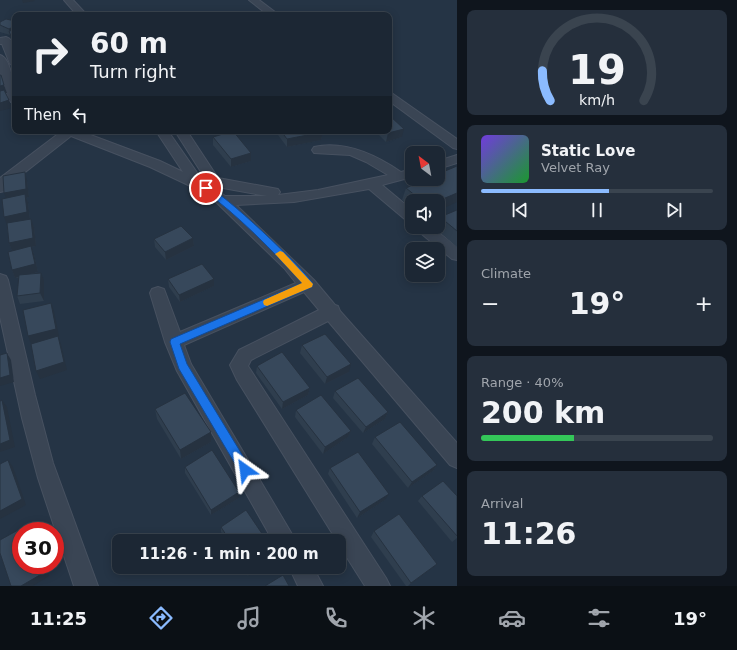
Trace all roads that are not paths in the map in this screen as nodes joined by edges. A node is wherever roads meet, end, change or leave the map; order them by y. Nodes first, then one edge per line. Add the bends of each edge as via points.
1 (68, 0) edge
2 (253, 0) edge
3 (79, 12) edge
4 (270, 12) edge
5 (0, 41) edge
6 (5, 54) edge
7 (0, 58) edge
8 (12, 79) edge
9 (392, 98) edge
10 (66, 134) edge
11 (78, 134) edge
12 (164, 134) edge
13 (183, 134) edge
14 (457, 144) edge
15 (318, 150) dead end
16 (177, 154) junction
17 (457, 159) edge
18 (445, 163) edge
19 (155, 164) junction
20 (405, 175) edge
21 (196, 181) junction
22 (214, 182) junction
23 (373, 184) junction
24 (0, 188) edge
25 (312, 195) junction
26 (222, 200) junction
27 (405, 212) edge
28 (432, 234) edge
29 (457, 255) edge
30 (0, 280) edge
31 (308, 284) junction
32 (158, 293) dead end
33 (332, 311) junction
34 (174, 342) junction
35 (457, 458) edge
36 (281, 534) edge
37 (304, 574) edge
38 (86, 586) edge
39 (311, 586) edge
40 (378, 586) edge

1 - 3 street
2 - 4 street
5 - 6 street via 6,40
7 - 8 street
9 - 14 street
10 - 24 street via 5,181
11 - 19 street
12 - 16 street
13 - 22 street
15 - 20 street via 334,148 357,153
16 - 19 street
16 - 21 street
17 - 18 street
19 - 21 street
20 - 23 street
21 - 22 street
21 - 26 street
22 - 25 street via 260,191
23 - 25 street
23 - 27 street
25 - 26 street via 267,201
26 - 31 street
28 - 29 street
30 - 38 street via 43,462
31 - 33 street
31 - 34 street
32 - 34 street
33 - 35 street
33 - 40 street via 245,355 239,365
34 - 36 street via 183,366
37 - 39 street

